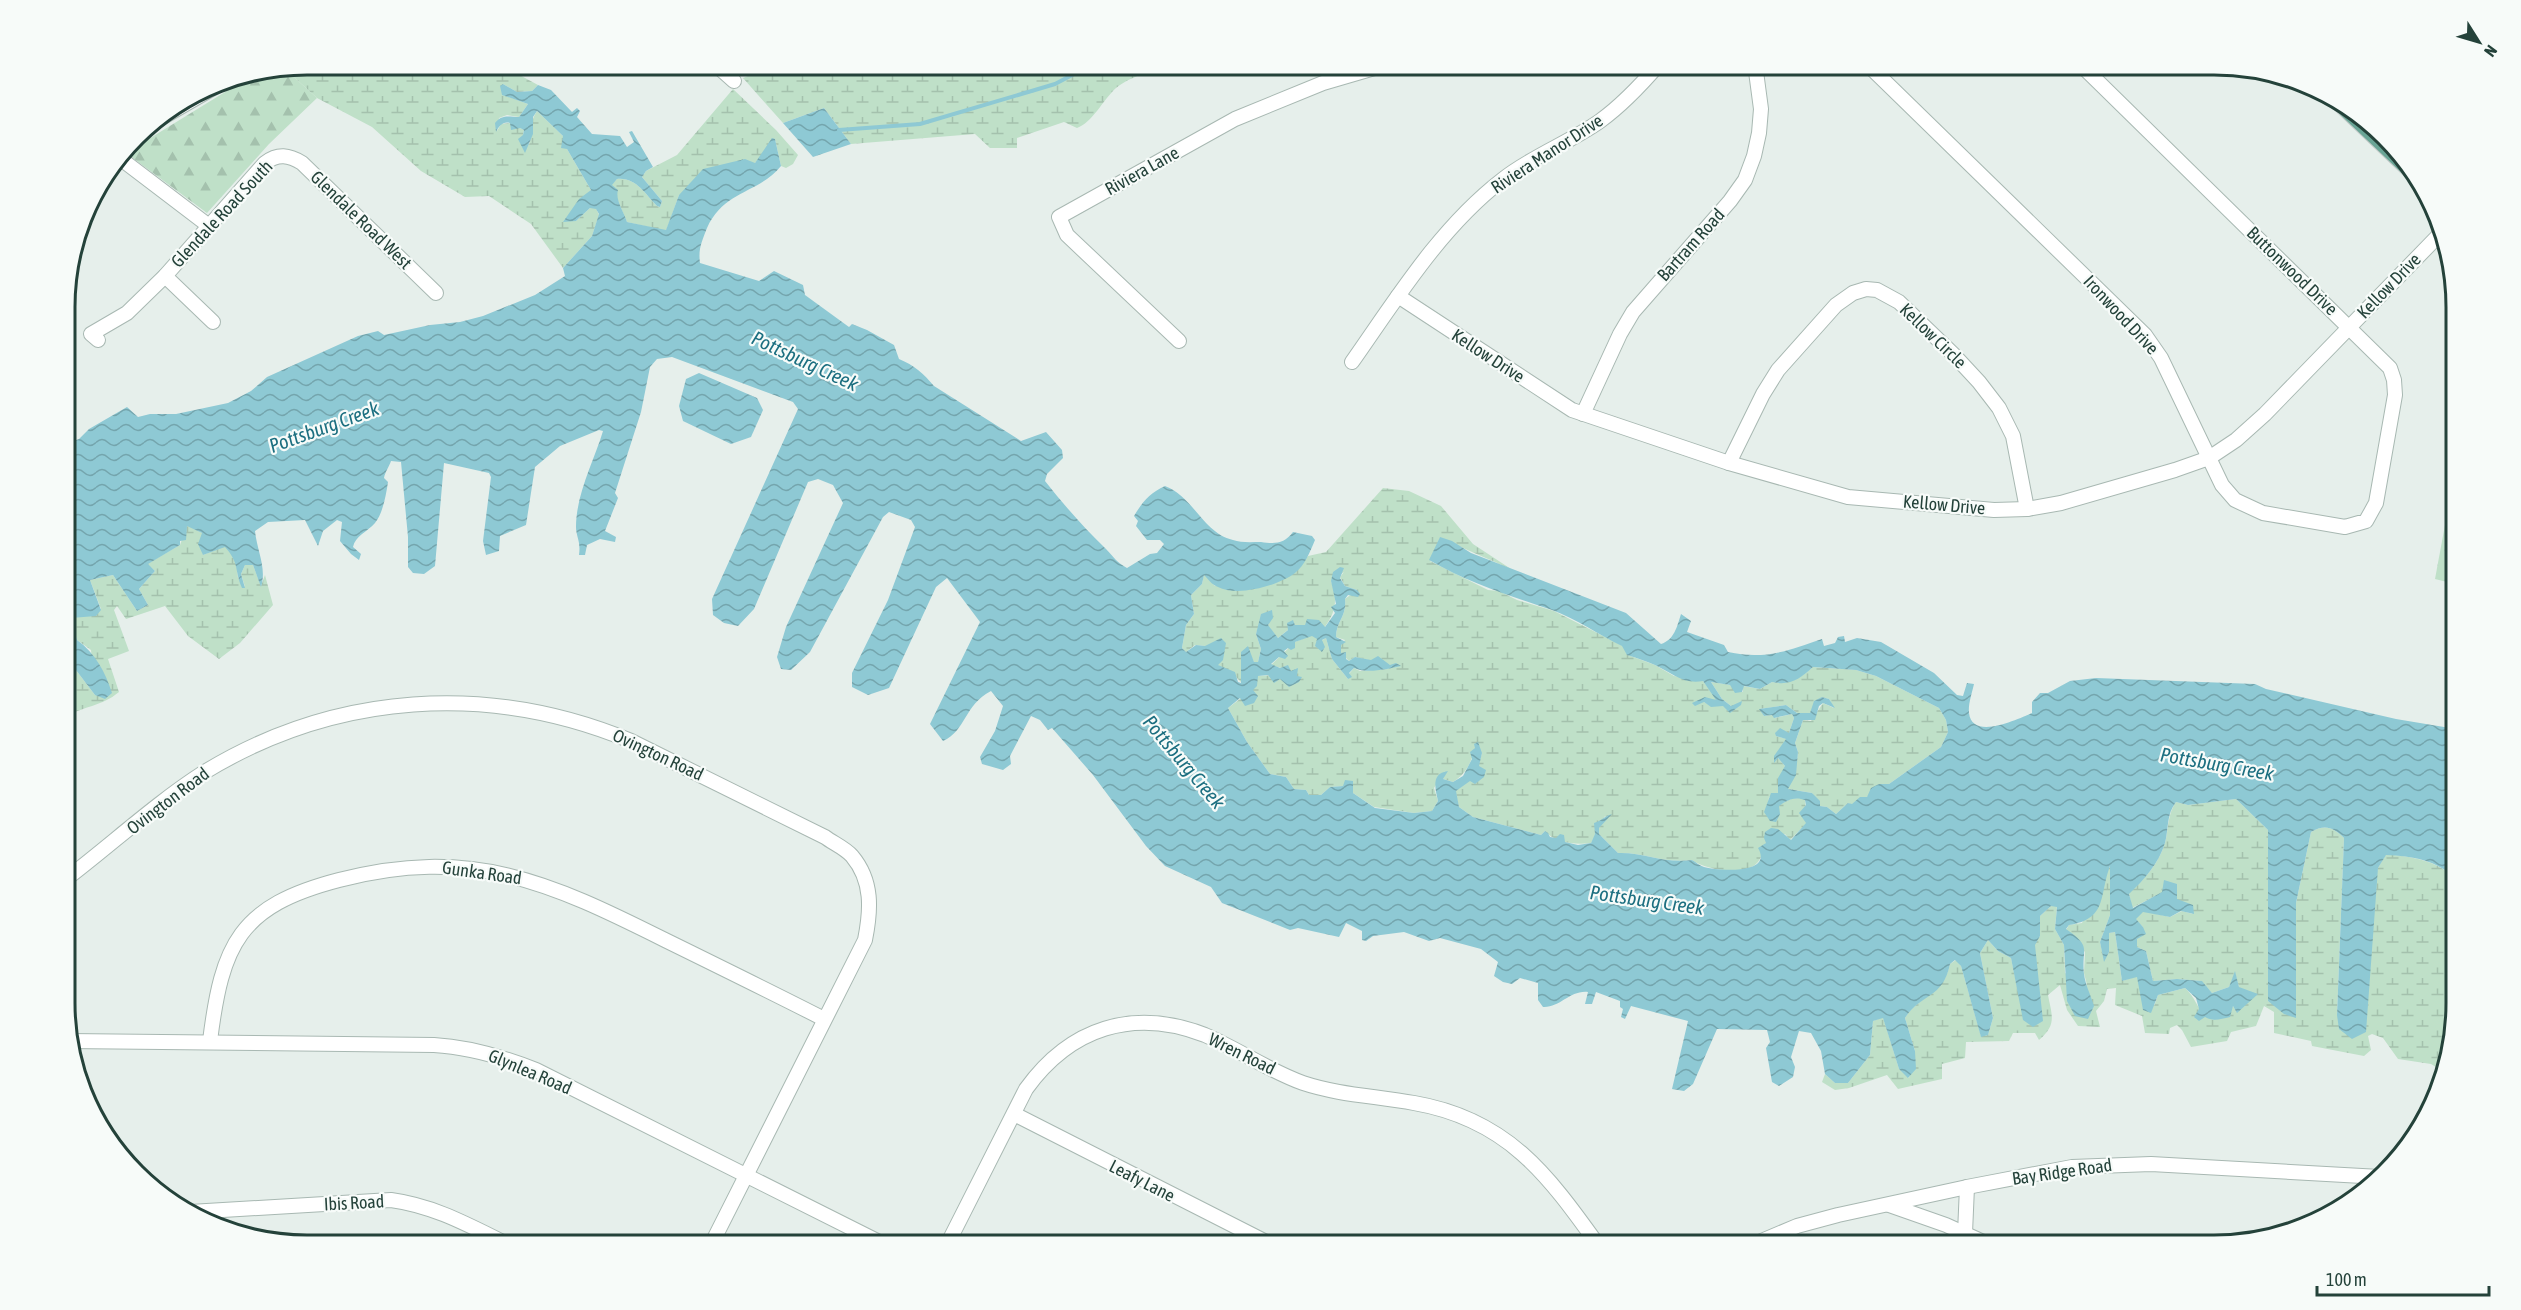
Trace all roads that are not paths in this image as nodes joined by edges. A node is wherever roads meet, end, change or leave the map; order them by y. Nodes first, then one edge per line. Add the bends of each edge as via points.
1 (727, 75) edge
2 (1350, 75) edge
3 (1649, 75) edge
4 (1756, 75) edge
5 (1878, 75) edge
6 (2091, 75) edge
7 (734, 81) dead end
8 (281, 156) joint
9 (126, 163) edge
10 (209, 226) junction
11 (2436, 238) edge
12 (165, 276) junction
13 (436, 293) dead end
14 (1398, 296) junction
15 (213, 322) dead end
16 (2349, 326) junction
17 (98, 340) dead end
18 (1179, 341) dead end
19 (1352, 362) dead end
20 (1583, 414) junction
21 (2209, 458) junction
22 (1729, 463) junction
23 (2027, 509) junction
24 (2366, 520) joint
25 (75, 872) edge
26 (824, 1019) junction
27 (78, 1041) edge
28 (210, 1041) junction
29 (1014, 1114) junction
30 (746, 1176) junction
31 (2368, 1176) edge
32 (1967, 1187) junction
33 (1887, 1205) junction
34 (204, 1211) edge
35 (1965, 1233) junction
36 (489, 1235) edge
37 (716, 1235) edge
38 (865, 1235) edge
39 (952, 1235) edge
40 (1252, 1235) edge
41 (1591, 1235) edge
42 (1776, 1235) edge
43 (1969, 1235) edge

1 - 7 street
2 - 18 street, Riviera Lane via 1235,119 1059,217 1067,235
3 - 14 street, Riviera Manor Drive via 1599,121 1522,166 1472,205
4 - 20 street, Bartram Road via 1759,133 1745,180 1633,312
5 - 21 street, Ironwood Drive via 2145,335 2161,358
6 - 16 street, Buttonwood Drive
8 - 10 street, Glendale Road South via 265,163
8 - 13 street, Glendale Road West via 302,163
9 - 10 street
10 - 12 street, Glendale Road South
11 - 16 street, Kellow Drive
12 - 15 street
12 - 17 street, Glendale Road South via 127,313 91,334
14 - 19 street, Riviera Manor Drive
14 - 20 street, Kellow Drive via 1550,397
16 - 21 street, Kellow Drive via 2265,414
16 - 24 street, Buttonwood Drive via 2386,362 2394,380 2395,395 2376,502
20 - 22 street, Kellow Drive
21 - 23 street, Kellow Drive via 2072,500
21 - 24 street, Ironwood Drive via 2222,485 2250,509 2345,527
22 - 23 street, Kellow Drive via 1848,497 1994,510
22 - 23 street, Kellow Circle via 1778,370 1836,305 1853,293 1877,290 1899,302 1953,354 1999,408 2013,436
25 - 26 street, Ovington Road via 202,774 301,727 349,713 408,704 524,709 592,726 631,741 825,837 850,854 869,891 871,913 865,940
26 - 28 street, Gunka Road via 560,890 500,873 439,866 369,872 294,893 264,911 246,928 225,962
26 - 30 street, Ovington Road
27 - 28 street, Glynlea Road
28 - 30 street, Glynlea Road via 434,1045 490,1053 536,1070
29 - 39 street, Wren Road
29 - 40 street, Leafy Lane
29 - 41 street, Wren Road via 1036,1075 1068,1045 1101,1029 1126,1023 1174,1026 1204,1035 1319,1089 1416,1103 1482,1125 1521,1151 1548,1177
30 - 37 street, Ovington Road
30 - 38 street, Glynlea Road
31 - 32 street, Bay Ridge Road via 2115,1164 2072,1167
32 - 33 street, Bay Ridge Road
32 - 35 street
33 - 35 street
33 - 42 street, Bay Ridge Road via 1797,1226
34 - 36 street, Ibis Road via 391,1200 442,1212
35 - 43 street

